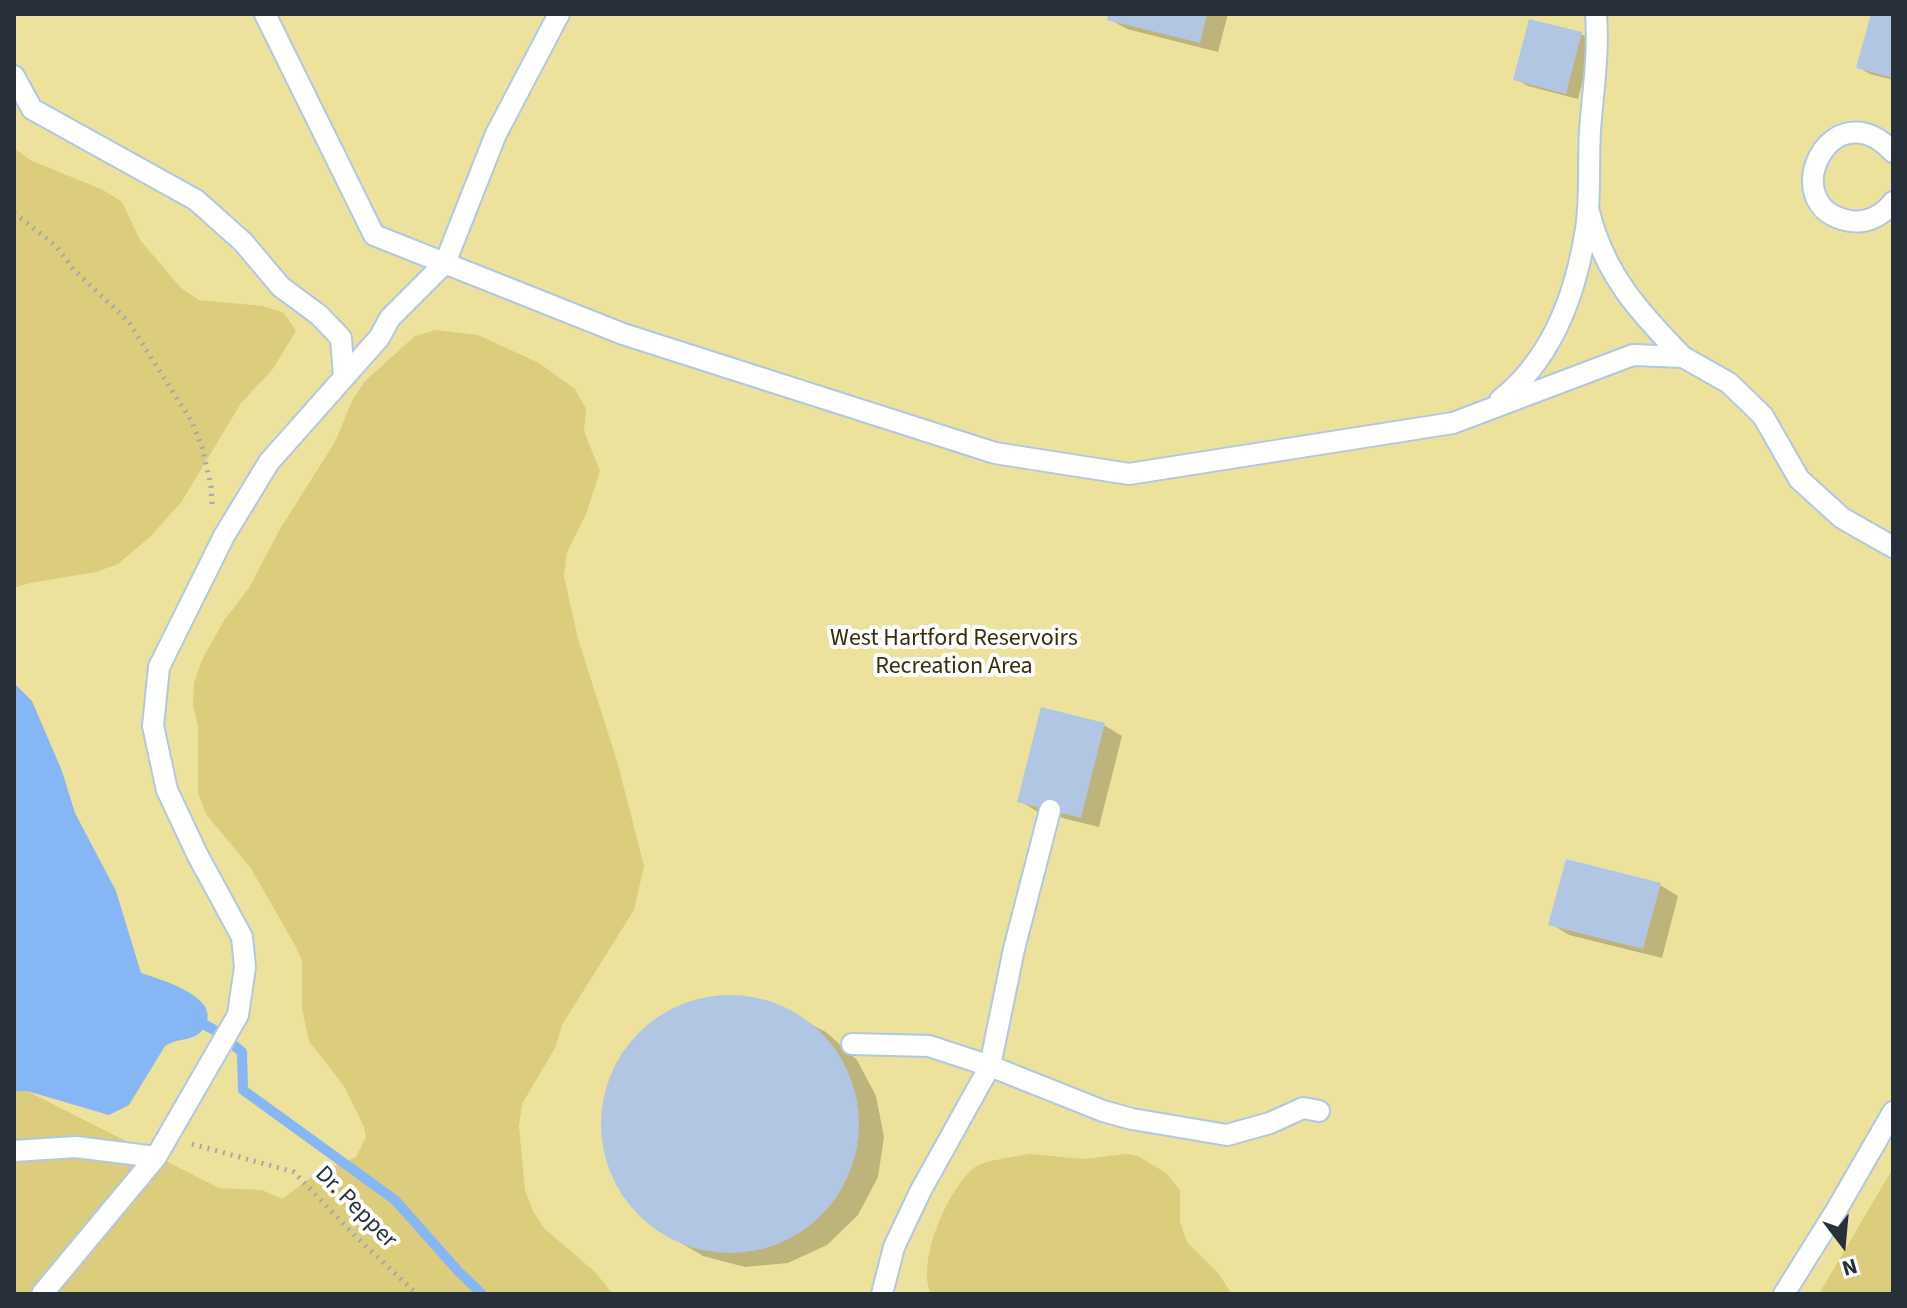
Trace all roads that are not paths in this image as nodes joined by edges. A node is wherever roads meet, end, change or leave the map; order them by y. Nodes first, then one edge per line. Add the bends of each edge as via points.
1 (265, 14) edge
2 (559, 14) edge
3 (1596, 14) edge
4 (14, 76) edge
5 (1893, 152) edge
6 (1893, 202) edge
7 (1587, 206) junction
8 (445, 263) junction
9 (1683, 357) junction
10 (344, 377) junction
11 (1480, 412) junction
12 (1893, 547) edge
13 (1050, 810) dead end
14 (852, 1044) dead end
15 (990, 1066) junction
16 (1319, 1111) dead end
17 (1893, 1112) edge
18 (14, 1151) edge
19 (156, 1157) junction
20 (42, 1294) edge
21 (882, 1294) edge
22 (1784, 1294) edge

1 - 8 lane via 374,235
2 - 8 lane via 496,134
3 - 7 lane
4 - 10 lane via 32,109 196,200 231,231 281,287 341,338
5 - 6 lane via 1871,135 1841,135 1818,154 1812,183 1826,210 1853,222 1880,214
7 - 9 lane via 1616,280
7 - 11 lane via 1570,297 1550,340 1516,387
8 - 10 lane via 390,318
8 - 11 lane via 623,334 980,448 1129,474 1453,423
9 - 11 lane via 1633,355
9 - 12 lane via 1729,383 1763,416 1799,479 1842,518
10 - 19 lane via 269,462 224,536 159,667 153,726 167,790 242,937 245,967 238,1015
13 - 15 lane
14 - 15 lane via 929,1046
15 - 16 lane via 1103,1111 1227,1135 1303,1108
15 - 21 lane via 894,1247
17 - 22 lane
18 - 19 lane via 76,1147
19 - 20 lane

